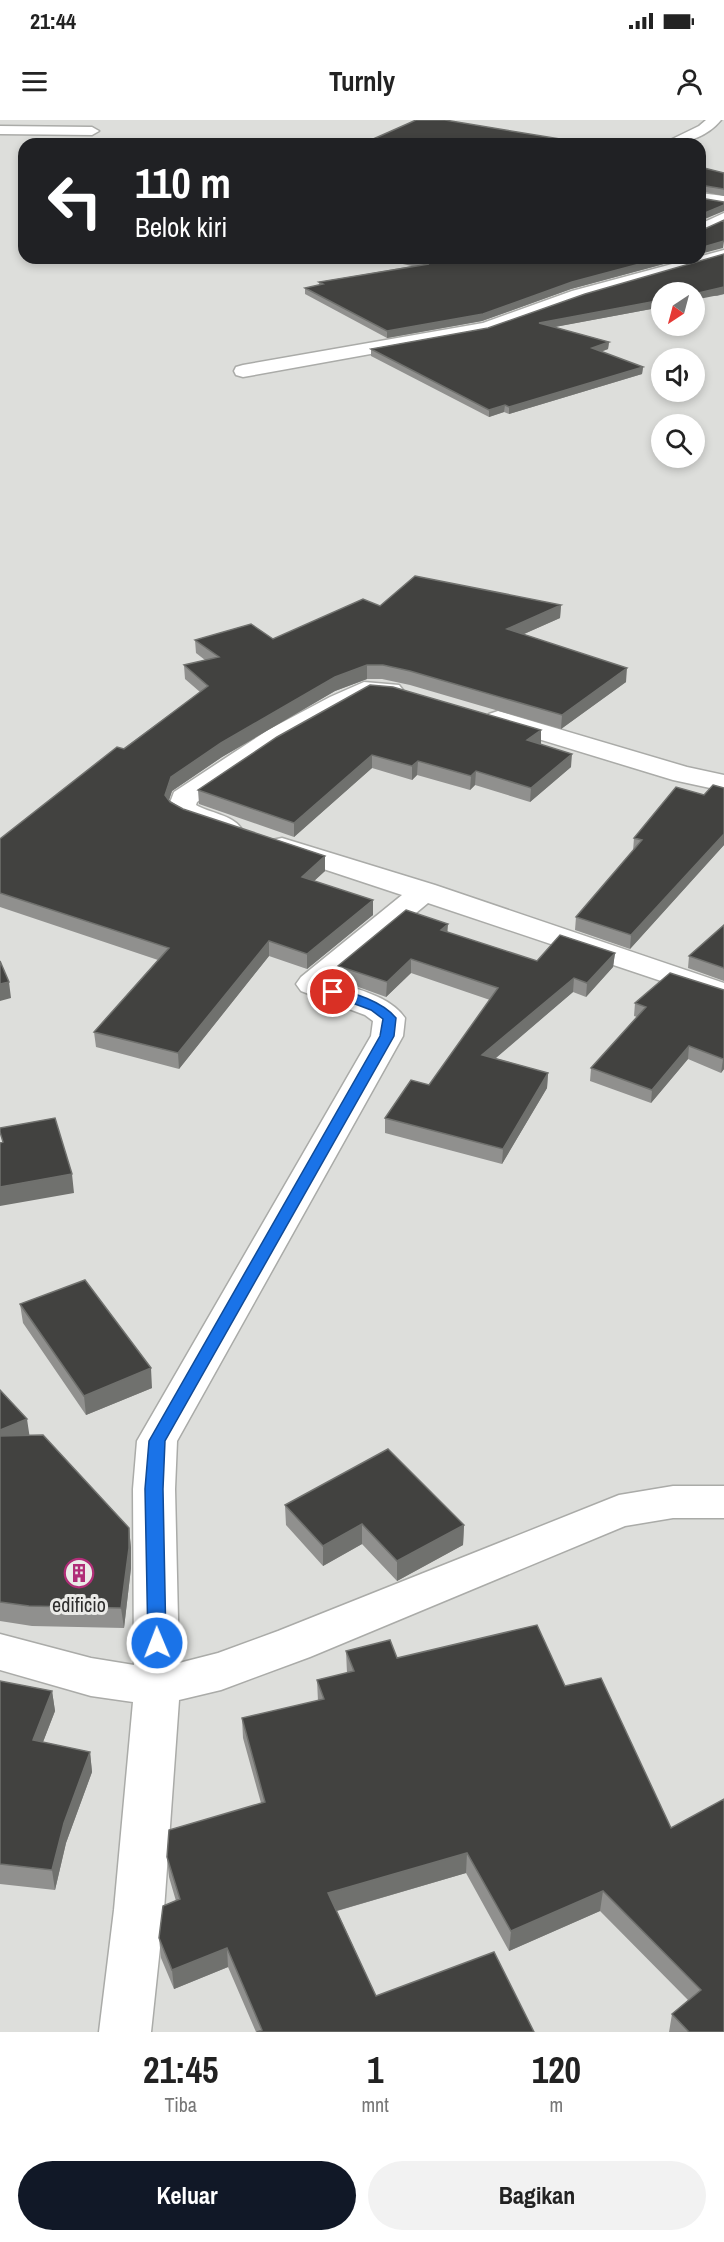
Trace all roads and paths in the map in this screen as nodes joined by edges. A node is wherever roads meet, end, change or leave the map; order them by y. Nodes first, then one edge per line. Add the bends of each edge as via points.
1 (714, 120) edge
2 (0, 130) edge
3 (92, 131) dead end
4 (683, 138) edge
5 (706, 198) edge
6 (724, 201) edge
7 (724, 218) edge
8 (706, 228) edge
9 (706, 241) edge
10 (724, 248) edge
11 (724, 255) edge
12 (706, 260) edge
13 (691, 264) edge
14 (243, 371) dead end
15 (411, 695) edge
16 (479, 714) edge
17 (724, 783) edge
18 (425, 891) junction
19 (724, 993) edge
20 (724, 1502) edge
21 (0, 1652) edge
22 (158, 1687) junction
23 (125, 2032) edge

1 - 4 street
2 - 3 street
5 - 6 street
7 - 8 street
9 - 10 street
11 - 12 street
13 - 14 street via 578,295 487,328
15 - 18 street via 383,688 364,690 236,762 184,798 182,808 205,820
16 - 17 street
18 - 19 street
18 - 22 street via 312,984 376,1008 389,1018 387,1036 157,1441 154,1489
20 - 22 street via 673,1502 620,1511 294,1644 221,1671
21 - 22 street via 91,1677
22 - 23 street

